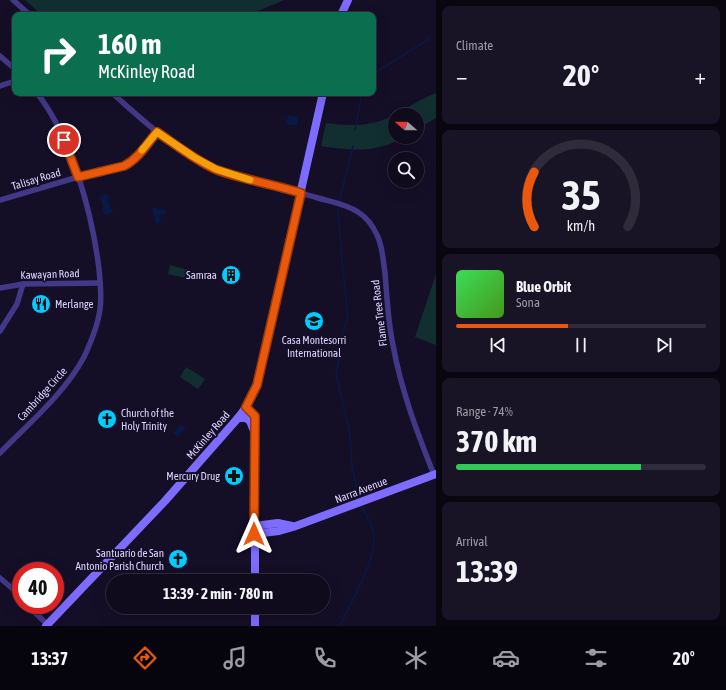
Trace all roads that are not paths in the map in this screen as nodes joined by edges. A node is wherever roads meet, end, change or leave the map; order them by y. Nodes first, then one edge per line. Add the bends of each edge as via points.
1 (13, 0) edge
2 (348, 0) edge
3 (27, 12) edge
4 (342, 12) edge
5 (0, 56) edge
6 (12, 66) edge
7 (12, 82) edge
8 (0, 86) edge
9 (39, 96) edge
10 (115, 96) edge
11 (322, 96) edge
12 (157, 132) junction
13 (78, 177) junction
14 (301, 193) junction
15 (0, 200) edge
16 (100, 283) junction
17 (23, 284) junction
18 (0, 288) edge
19 (0, 332) edge
20 (246, 407) junction
21 (238, 418) junction
22 (254, 431) junction
23 (0, 453) edge
24 (435, 474) edge
25 (254, 530) junction
26 (255, 574) edge
27 (0, 578) edge
28 (12, 589) edge
29 (37, 614) edge
30 (255, 614) edge
31 (48, 626) edge
32 (255, 626) edge

1 - 3 street
2 - 4 main road
5 - 6 street
7 - 8 street
9 - 13 street, Cambridge Circle via 64,140
10 - 12 street, Flame Tree Road
11 - 14 main road, McKinley Road
12 - 13 street, Talisay Road via 129,164
12 - 14 street, Flame Tree Road via 216,169
13 - 15 street, Talisay Road
13 - 16 street, Cambridge Circle via 95,240
14 - 20 main road, McKinley Road via 257,385
14 - 24 street, Flame Tree Road via 337,203 358,213 365,218 377,236 382,254 392,344 400,381 415,427
16 - 17 street, Kawayan Road
16 - 23 street, Cambridge Circle via 100,308 94,332 80,363 64,388
17 - 18 street, Kawayan Road
17 - 19 street via 17,304
20 - 21 main road, McKinley Road
20 - 22 main road via 255,416
21 - 22 main road via 250,421
21 - 31 main road, McKinley Road via 165,501
22 - 25 main road
24 - 25 main road, Narra Avenue via 293,527 279,531
25 - 26 main road
27 - 28 street
29 - 31 street
30 - 32 main road

